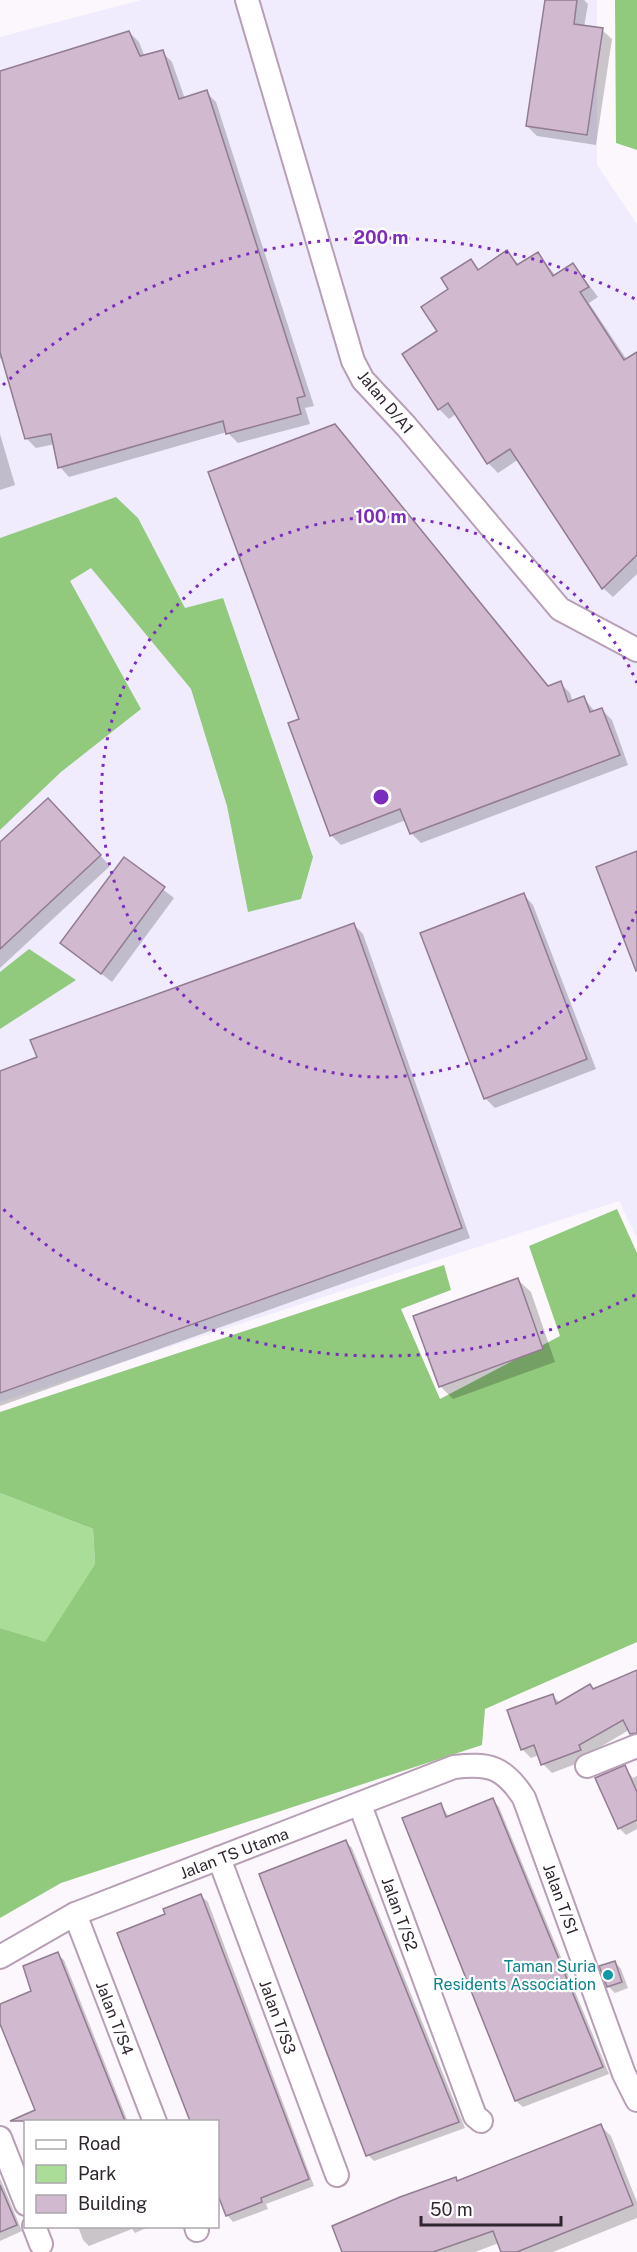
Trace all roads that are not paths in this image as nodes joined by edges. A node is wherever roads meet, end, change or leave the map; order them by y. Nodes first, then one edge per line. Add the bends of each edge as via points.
1 (247, 0) edge
2 (637, 651) edge
3 (637, 1746) edge
4 (474, 1765) joint
5 (587, 1766) dead end
6 (360, 1805) junction
7 (219, 1858) junction
8 (75, 1914) junction
9 (0, 1957) edge
10 (635, 2096) edge
11 (155, 2120) edge
12 (482, 2121) dead end
13 (0, 2138) edge
14 (337, 2175) dead end
15 (24, 2199) edge

1 - 2 street, Jalan D/A1 via 353,361 363,380 560,609
3 - 5 street
4 - 6 street, Jalan TS Utama via 454,1767
4 - 10 street, Jalan T/S1 via 511,1777 524,1798
6 - 7 street, Jalan TS Utama
6 - 12 street, Jalan T/S2 via 475,2116
7 - 8 street, Jalan TS Utama
7 - 14 street, Jalan T/S3
8 - 9 street, Jalan TS Utama
8 - 11 street, Jalan T/S4
13 - 15 street

